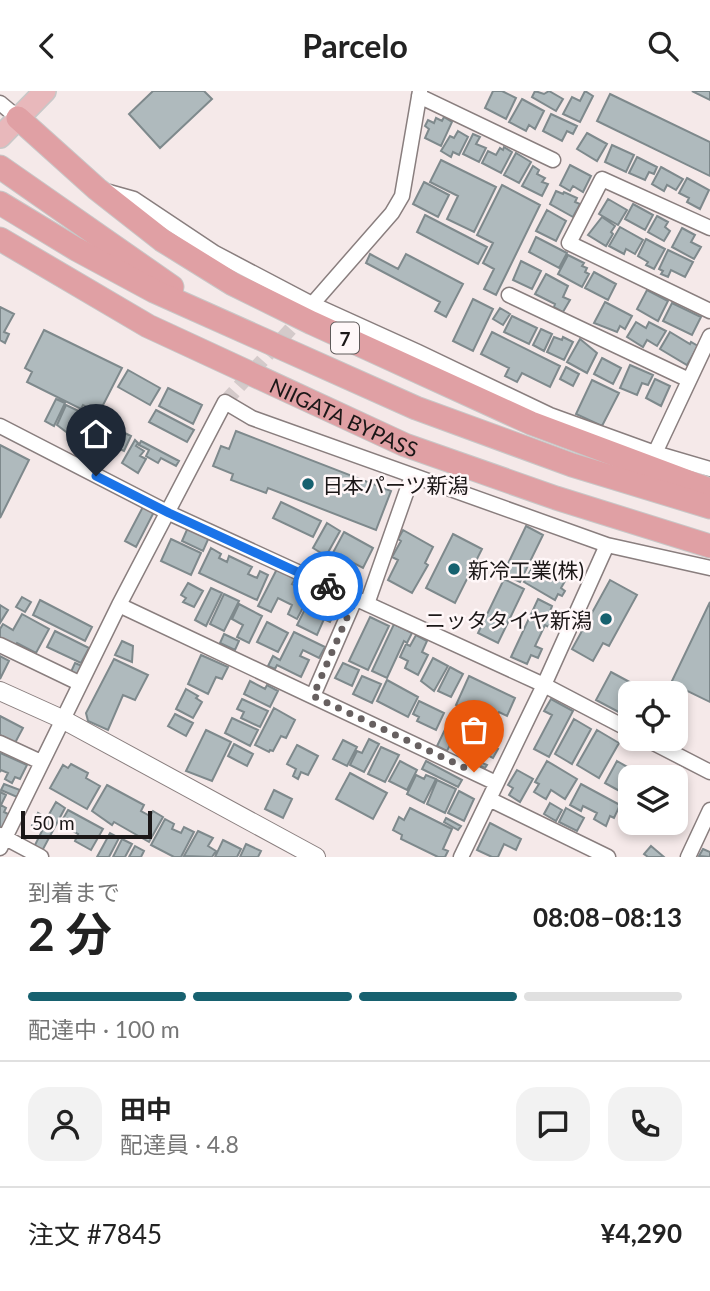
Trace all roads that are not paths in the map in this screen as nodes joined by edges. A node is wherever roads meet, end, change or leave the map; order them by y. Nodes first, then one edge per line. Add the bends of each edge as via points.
1 (45, 91) edge
2 (420, 94) edge
3 (0, 103) edge
4 (18, 118) junction
5 (0, 137) edge
6 (553, 160) dead end
7 (2, 168) edge
8 (97, 189) junction
9 (0, 203) edge
10 (710, 228) edge
11 (0, 239) edge
12 (509, 295) dead end
13 (310, 307) junction
14 (710, 311) edge
15 (218, 319) junction
16 (710, 336) edge
17 (689, 380) junction
18 (0, 426) edge
19 (655, 453) junction
20 (710, 469) edge
21 (412, 476) junction
22 (710, 490) edge
23 (710, 506) edge
24 (169, 513) junction
25 (607, 545) junction
26 (710, 546) edge
27 (710, 568) edge
28 (361, 601) junction
29 (119, 604) junction
30 (0, 645) edge
31 (79, 683) junction
32 (544, 685) junction
33 (0, 691) edge
34 (313, 696) junction
35 (62, 719) junction
36 (618, 724) edge
37 (0, 743) edge
38 (669, 751) edge
39 (41, 762) junction
40 (710, 772) edge
41 (496, 783) junction
42 (489, 799) junction
43 (710, 810) edge
44 (2, 840) edge
45 (41, 857) edge
46 (316, 857) edge
47 (461, 857) edge
48 (608, 857) edge
49 (688, 857) edge

1 - 4 main road
2 - 6 street
2 - 13 street via 402,197
3 - 4 street
4 - 5 main road
4 - 8 highway, 7
7 - 15 highway, 7
8 - 13 street via 134,199 215,253
8 - 22 highway, 7 via 174,248 312,323 531,423
9 - 15 highway, NIIGATA BYPASS / 7 via 143,285
10 - 14 street via 602,179 569,243
11 - 26 highway, NIIGATA BYPASS via 148,326 405,445
12 - 17 street
13 - 19 street via 550,415
15 - 23 highway, NIIGATA BYPASS / 7 via 416,408 572,465
16 - 17 street
17 - 19 street
18 - 24 street
19 - 20 street
21 - 24 street via 252,418 225,402
21 - 25 street
21 - 28 street
24 - 28 street
24 - 29 street
25 - 27 street
25 - 32 street
28 - 32 street
28 - 34 street
29 - 31 street
29 - 34 street
30 - 31 street
31 - 35 street
32 - 36 street
32 - 41 street
33 - 35 street
34 - 41 street
35 - 39 street
35 - 46 street
37 - 39 street
38 - 40 street
39 - 44 street
41 - 42 street
42 - 47 street
42 - 48 street
43 - 49 street
44 - 45 street

